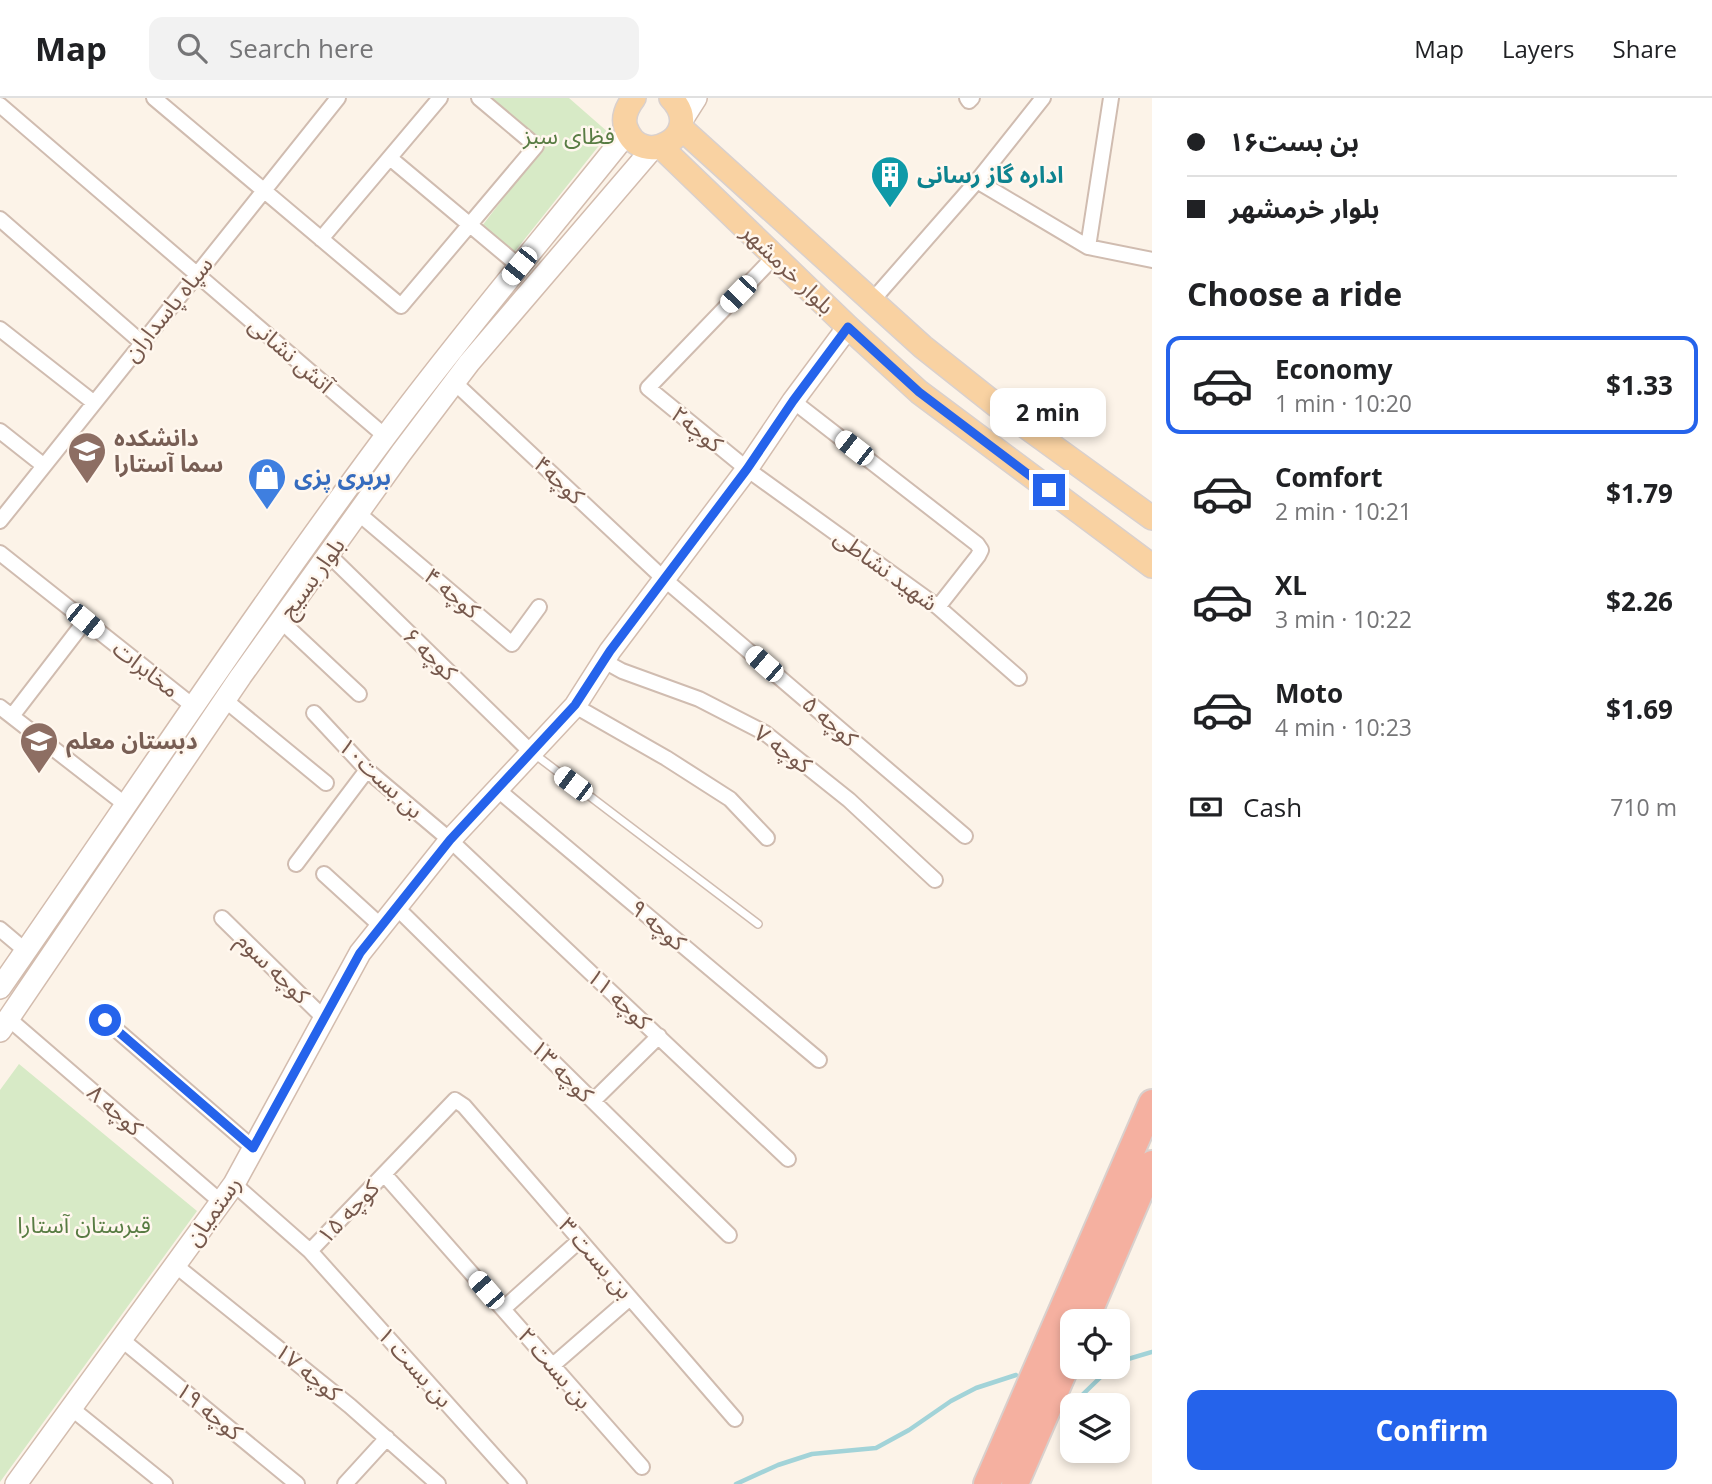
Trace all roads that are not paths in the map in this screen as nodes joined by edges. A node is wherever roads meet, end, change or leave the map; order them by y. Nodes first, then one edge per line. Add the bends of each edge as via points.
1 (154, 98) edge
2 (440, 98) edge
3 (479, 98) edge
4 (671, 98) edge
5 (695, 98) edge
6 (967, 98) edge
7 (972, 98) edge
8 (1043, 98) edge
9 (1111, 98) edge
10 (333, 100) edge
11 (0, 105) edge
12 (624, 110) edge
13 (681, 124) junction
14 (657, 148) junction
15 (390, 158) junction
16 (976, 181) junction
17 (264, 191) junction
18 (0, 219) edge
19 (470, 225) junction
20 (321, 239) junction
21 (1088, 247) junction
22 (774, 257) junction
23 (1152, 260) edge
24 (519, 266) junction
25 (197, 274) junction
26 (871, 302) junction
27 (848, 327) junction
28 (0, 329) edge
29 (141, 342) junction
30 (454, 382) junction
31 (793, 401) junction
32 (93, 402) junction
33 (0, 431) edge
34 (386, 436) junction
35 (401, 453) junction
36 (43, 465) junction
37 (747, 469) junction
38 (358, 513) junction
39 (1152, 519) edge
40 (0, 521) edge
41 (0, 553) edge
42 (329, 555) junction
43 (1152, 566) edge
44 (663, 579) junction
45 (539, 607) dead end
46 (938, 607) junction
47 (85, 621) junction
48 (281, 621) junction
49 (604, 661) junction
50 (1019, 678) dead end
51 (359, 694) dead end
52 (225, 700) junction
53 (575, 705) junction
54 (0, 706) edge
55 (193, 706) junction
56 (314, 713) dead end
57 (12, 716) junction
58 (532, 752) junction
59 (368, 770) junction
60 (326, 783) dead end
61 (498, 790) junction
62 (126, 804) junction
63 (144, 819) junction
64 (965, 836) dead end
65 (767, 838) dead end
66 (450, 840) junction
67 (296, 864) dead end
68 (324, 874) dead end
69 (935, 880) dead end
70 (396, 906) junction
71 (222, 918) dead end
72 (758, 924) dead end
73 (381, 926) junction
74 (0, 929) edge
75 (26, 951) junction
76 (0, 988) edge
77 (324, 1018) junction
78 (105, 1020) dead end
79 (4, 1025) edge
80 (659, 1037) junction
81 (819, 1060) dead end
82 (455, 1100) joint
83 (593, 1101) junction
84 (1152, 1103) edge
85 (253, 1148) junction
86 (788, 1159) dead end
87 (1152, 1164) edge
88 (384, 1174) junction
89 (234, 1184) junction
90 (221, 1202) junction
91 (729, 1235) dead end
92 (580, 1240) junction
93 (310, 1251) junction
94 (175, 1265) junction
95 (630, 1298) junction
96 (503, 1309) junction
97 (1090, 1309) edge
98 (121, 1339) junction
99 (553, 1365) junction
100 (1061, 1379) edge
101 (71, 1408) junction
102 (735, 1419) dead end
103 (387, 1438) junction
104 (642, 1467) dead end
105 (16, 1484) edge
106 (165, 1484) edge
107 (297, 1484) edge
108 (345, 1484) edge
109 (438, 1484) edge
110 (519, 1484) edge
111 (988, 1484) edge
112 (1016, 1484) edge

1 - 17 street
2 - 15 street
3 - 19 street via 536,146
4 - 13 main road via 681,111
5 - 13 main road
6 - 7 street
8 - 16 street
9 - 21 street
10 - 17 street, سپاه پاسداران
11 - 25 street, آتش نشانی
12 - 14 main road, بلوار خرمشهر via 638,144
12 - 24 main road, بلوار بسیج
13 - 14 main road via 670,143
13 - 26 main road, بلوار خرمشهر
14 - 22 main road, بلوار خرمشهر
14 - 30 main road, بلوار بسیج
15 - 19 street
15 - 20 street
16 - 21 street
16 - 26 street
17 - 20 street
17 - 25 street, سپاه پاسداران
18 - 29 street
19 - 20 street via 401,306
19 - 24 street
21 - 23 street
22 - 27 main road, بلوار خرمشهر
22 - 37 street, کوچه۲ via 648,388
24 - 34 main road, بلوار بسیج
25 - 29 street, سپاه پاسداران
25 - 34 street, آتش نشانی
26 - 27 main road
26 - 39 main road, بلوار خرمشهر via 996,405
27 - 31 main road, رستمیان
27 - 43 main road, بلوار خرمشهر via 919,392
28 - 32 street
29 - 32 street, سپاه پاسداران
30 - 35 main road, بلوار بسیج
30 - 44 street, کوچه۴
31 - 37 main road, رستمیان
31 - 46 street via 978,544 978,556
32 - 36 street, سپاه پاسداران
33 - 36 street
34 - 35 main road
34 - 55 main road, بلوار بسیج
35 - 38 main road, بلوار بسیج
36 - 40 street, سپاه پاسداران
37 - 44 main road, رستمیان
37 - 46 street, شهید نشاطی
38 - 42 main road, بلوار بسیج
38 - 45 street, کوچه ۴ via 512,644
41 - 47 street, مخابرات
42 - 48 main road, بلوار بسیج
42 - 58 street, کوچه ۶
44 - 49 main road, رستمیان
44 - 64 street, کوچه ۵
46 - 50 street, شهید نشاطی
47 - 55 street, مخابرات
47 - 57 street
48 - 51 street
48 - 52 main road, بلوار بسیج
49 - 53 main road, رستمیان
49 - 69 street, کوچه ۷ via 699,699 765,733 849,800
52 - 60 street
52 - 63 main road, بلوار بسیج
53 - 58 main road, رستمیان
53 - 65 street via 730,799
54 - 57 street
55 - 62 main road, بلوار بسیج
56 - 59 street, بن بست۱۰
57 - 62 street
58 - 61 main road, رستمیان
58 - 72 lane
59 - 66 street, بن بست۱۰
59 - 67 street
61 - 66 main road, رستمیان
61 - 81 street, کوچه ۹
62 - 63 main road
62 - 75 main road, بلوار بسیج
63 - 79 main road, بلوار بسیج
66 - 70 main road, رستمیان
66 - 80 street, کوچه ۱۱
68 - 73 street
70 - 73 main road, رستمیان
70 - 83 street, کوچه ۱۳
71 - 77 street, کوچه سوم
73 - 77 main road, رستمیان via 360,953
74 - 75 street
75 - 76 main road, بلوار بسیج
77 - 85 main road, رستمیان
78 - 85 street
79 - 90 street, کوچه ۸
80 - 83 street
80 - 86 street, کوچه ۱۱
82 - 88 street, کوچه ۱۵
82 - 92 street, بن بست ۳
83 - 91 street, کوچه ۱۳
84 - 111 highway
85 - 89 main road, رستمیان
87 - 97 highway
88 - 93 street, کوچه ۱۵
88 - 96 street, بن بست ۲
89 - 90 main road, رستمیان
89 - 93 street, کوچه ۱۵
90 - 94 main road, رستمیان
92 - 95 street, بن بست ۳
92 - 96 street
93 - 110 street, بن بست ۱
94 - 98 main road, رستمیان
94 - 103 street, کوچه ۱۷
95 - 99 street
95 - 102 street, بن بست ۳
96 - 99 street, بن بست ۲
98 - 101 main road, رستمیان
98 - 107 street, کوچه ۱۹
99 - 104 street, بن بست ۲
100 - 112 highway
101 - 105 main road, رستمیان
101 - 106 street
103 - 108 street
103 - 109 street, کوچه ۱۷

